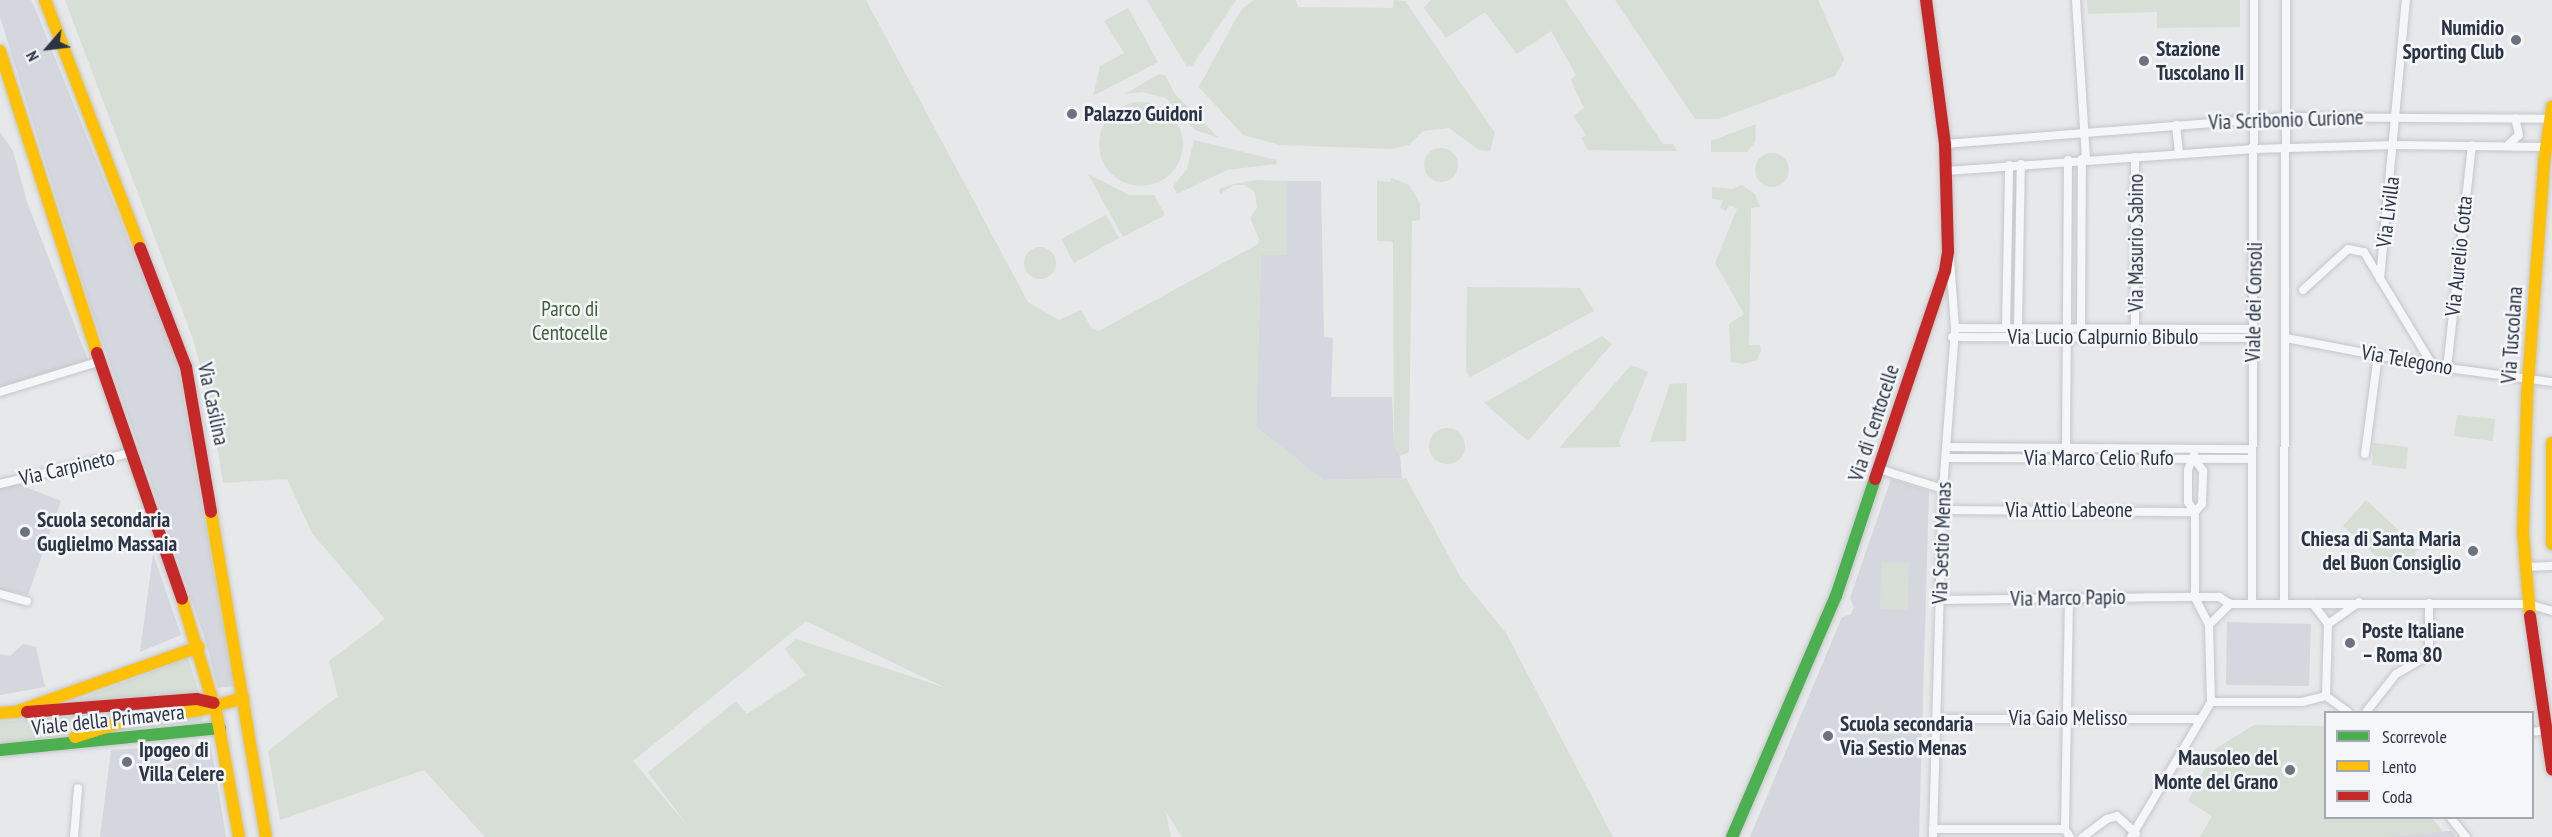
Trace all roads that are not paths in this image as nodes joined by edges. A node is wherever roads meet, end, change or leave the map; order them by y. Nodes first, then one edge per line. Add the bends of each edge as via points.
1 (45, 0) edge
2 (1926, 0) edge
3 (2076, 0) edge
4 (2254, 0) edge
5 (2286, 0) edge
6 (2406, 0) edge
7 (0, 51) edge
8 (2551, 115) edge
9 (2395, 116) junction
10 (2286, 117) junction
11 (2253, 118) junction
12 (2515, 118) junction
13 (2176, 125) junction
14 (2085, 131) junction
15 (1945, 144) junction
16 (2509, 144) junction
17 (2395, 145) junction
18 (2472, 145) junction
19 (2546, 147) junction
20 (2286, 148) junction
21 (2254, 149) junction
22 (2179, 153) junction
23 (2135, 158) junction
24 (2084, 159) junction
25 (2068, 160) junction
26 (2021, 164) junction
27 (2009, 165) junction
28 (1947, 171) junction
29 (1948, 251) junction
30 (2380, 279) junction
31 (2303, 290) dead end
32 (1955, 328) junction
33 (2006, 328) junction
34 (2018, 328) junction
35 (2081, 328) junction
36 (2067, 333) junction
37 (2135, 333) junction
38 (2254, 334) junction
39 (1952, 337) junction
40 (2286, 338) junction
41 (2378, 355) junction
42 (101, 361) junction
43 (2433, 366) junction
44 (2447, 368) junction
45 (2529, 380) junction
46 (2552, 382) edge
47 (0, 392) edge
48 (2552, 443) edge
49 (1946, 447) junction
50 (2066, 447) junction
51 (2252, 449) junction
52 (134, 452) junction
53 (2194, 454) junction
54 (2365, 454) dead end
55 (1946, 458) junction
56 (2066, 458) junction
57 (2252, 459) junction
58 (1879, 469) junction
59 (0, 484) edge
60 (1944, 489) junction
61 (1943, 510) junction
62 (2195, 512) junction
63 (2552, 544) edge
64 (2552, 566) edge
65 (2524, 567) junction
66 (0, 594) edge
67 (2195, 597) junction
68 (2069, 598) junction
69 (1941, 600) junction
70 (27, 601) dead end
71 (2252, 603) junction
72 (2284, 603) junction
73 (2359, 603) junction
74 (2429, 603) junction
75 (2230, 604) junction
76 (2313, 604) junction
77 (2528, 604) junction
78 (2552, 611) edge
79 (2328, 624) junction
80 (2210, 625) junction
81 (199, 647) junction
82 (2326, 696) junction
83 (243, 698) junction
84 (2211, 702) junction
85 (214, 703) junction
86 (2347, 711) edge
87 (2367, 711) edge
88 (16, 712) junction
89 (0, 713) edge
90 (2069, 718) junction
91 (1936, 719) junction
92 (2200, 719) junction
93 (220, 728) junction
94 (2546, 730) junction
95 (2534, 732) edge
96 (54, 744) junction
97 (0, 750) edge
98 (2552, 769) edge
99 (78, 788) dead end
100 (2452, 819) edge
101 (1933, 833) edge
102 (2067, 833) edge
103 (2134, 835) edge
104 (74, 837) edge
105 (238, 837) edge
106 (266, 837) edge
107 (1732, 837) edge
108 (2082, 837) edge
109 (2466, 837) edge

1 - 83 main road, Via Casilina via 183,353 199,422
2 - 15 main road, Via di Centocelle
3 - 14 street
4 - 11 street, Viale dei Consoli
5 - 10 street, Viale dei Consoli
6 - 9 street
7 - 42 main road
8 - 12 street, Via Scribonio Curione
8 - 19 main road, Via Tuscolana
9 - 10 street, Via Scribonio Curione
9 - 12 street, Via Scribonio Curione
9 - 17 street, Via Scribonio Curione
10 - 11 street, Via Scribonio Curione
10 - 20 street, Viale dei Consoli
11 - 13 street, Via Scribonio Curione
11 - 21 street, Viale dei Consoli
12 - 16 street via 2519,135
13 - 14 street, Via Scribonio Curione
13 - 22 street
14 - 15 street, Via Scribonio Curione
14 - 24 street
15 - 28 main road, Via di Centocelle
16 - 18 street, Via Scribonio Curione
16 - 19 street, Via Scribonio Curione
17 - 18 street, Via Scribonio Curione
17 - 20 street, Via Scribonio Curione
17 - 30 street, Via Livilla
18 - 44 street, Via Aurelio Cotta
19 - 45 main road, Via Tuscolana
20 - 21 street, Via Scribonio Curione
20 - 40 street, Viale dei Consoli
21 - 22 street, Via Scribonio Curione
21 - 38 street, Viale dei Consoli
22 - 23 street, Via Scribonio Curione
23 - 24 street, Via Scribonio Curione
23 - 37 street, Via Masurio Sabino
24 - 25 street, Via Scribonio Curione
24 - 35 street
25 - 26 street, Via Scribonio Curione
25 - 36 street
26 - 27 street, Via Scribonio Curione
26 - 34 street
27 - 28 street, Via Scribonio Curione
27 - 33 street
28 - 29 main road, Via di Centocelle
29 - 32 street, Via Sestio Menas
29 - 58 main road, Via di Centocelle via 1941,286
30 - 31 street via 2364,252 2348,249
30 - 43 street
32 - 33 street, Via Lucio Calpurnio Bibulo
32 - 39 street, Via Sestio Menas
33 - 34 street, Via Lucio Calpurnio Bibulo
34 - 36 street, Via Lucio Calpurnio Bibulo
35 - 36 street, Via Lucio Calpurnio Bibulo
35 - 37 street, Via Lucio Calpurnio Bibulo
36 - 37 street, Via Lucio Calpurnio Bibulo
36 - 39 street, Via Lucio Calpurnio Bibulo
36 - 50 street
37 - 38 street, Via Lucio Calpurnio Bibulo
38 - 51 street, Viale dei Consoli
39 - 49 street, Via Sestio Menas
40 - 41 street, Via Telegono
40 - 72 street, Viale dei Consoli
41 - 43 street, Via Telegono
41 - 54 street
42 - 47 street
42 - 52 main road
43 - 44 street, Via Telegono
44 - 45 street, Via Telegono
45 - 46 street, Via Telegono
45 - 65 main road, Via Tuscolana
48 - 63 main road
49 - 50 street, Via Marco Celio Rufo
49 - 55 street, Via Sestio Menas
50 - 53 street, Via Marco Celio Rufo
50 - 56 street
51 - 53 street, Via Marco Celio Rufo
51 - 57 street, Viale dei Consoli
52 - 59 street, Via Carpineto
52 - 81 main road
53 - 56 street, Via Marco Celio Rufo
53 - 57 street, Via Marco Celio Rufo
53 - 62 street via 2188,470 2188,502
53 - 62 street via 2203,471 2202,504
55 - 56 street, Via Marco Celio Rufo
55 - 60 street, Via Sestio Menas
57 - 71 street, Viale dei Consoli
58 - 60 street
58 - 107 main road, Via di Centocelle via 1836,596
60 - 61 street, Via Sestio Menas
61 - 62 street, Via Attio Labeone
61 - 69 street, Via Sestio Menas
62 - 67 street
64 - 65 street
65 - 77 main road, Via Tuscolana
66 - 70 street
67 - 68 street, Via Marco Papio
67 - 75 street, Via Marco Papio via 2219,597
67 - 80 street
68 - 69 street, Via Marco Papio
68 - 90 street
69 - 91 street, Via Sestio Menas
71 - 72 street
71 - 75 street
72 - 76 street
73 - 74 street
73 - 76 street
73 - 79 street
74 - 77 street
74 - 87 street via 2428,655 2396,674
75 - 80 street
76 - 79 street
77 - 78 street
77 - 94 main road, Via Tuscolana
79 - 82 street
80 - 84 street
81 - 85 main road
81 - 88 main road, Viale della Primavera
82 - 84 street via 2302,702
82 - 86 street
83 - 85 main road
83 - 106 main road, Via Casilina
84 - 92 street
85 - 88 main road via 197,699
85 - 93 main road
85 - 96 main road via 200,710 128,720
88 - 89 main road, Viale della Primavera
90 - 91 street, Via Gaio Melisso
90 - 92 street, Via Gaio Melisso
90 - 102 street
91 - 101 street, Via Sestio Menas
92 - 103 street
93 - 96 main road, Viale della Primavera
93 - 105 main road
94 - 95 street
94 - 98 main road, Via Tuscolana
96 - 97 main road, Viale della Primavera
99 - 104 street
100 - 109 street
101 - 102 street
103 - 108 street via 2117,816

